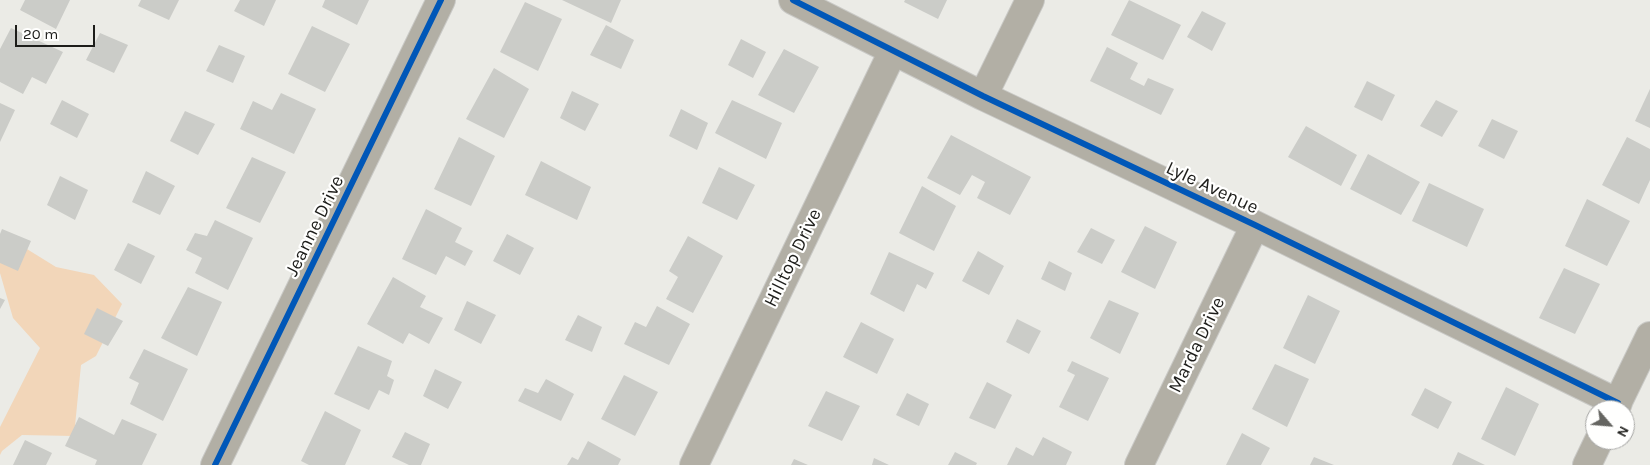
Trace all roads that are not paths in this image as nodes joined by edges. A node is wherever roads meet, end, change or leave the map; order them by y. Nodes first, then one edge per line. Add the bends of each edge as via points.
1 (441, 0) edge
2 (793, 0) edge
3 (1030, 0) edge
4 (893, 51) junction
5 (983, 96) junction
6 (1255, 225) junction
7 (1650, 336) edge
8 (1604, 400) edge
9 (1619, 400) edge
10 (1594, 450) edge
11 (215, 465) edge
12 (694, 465) edge
13 (1138, 465) edge
14 (1587, 465) edge

1 - 11 street, Jeanne Drive
2 - 4 street, Lyle Avenue
3 - 5 street
4 - 5 street, Lyle Avenue
4 - 12 street, Hilltop Drive
5 - 6 street, Lyle Avenue
6 - 8 street, Lyle Avenue
6 - 13 street, Marda Drive
7 - 9 street
10 - 14 street

